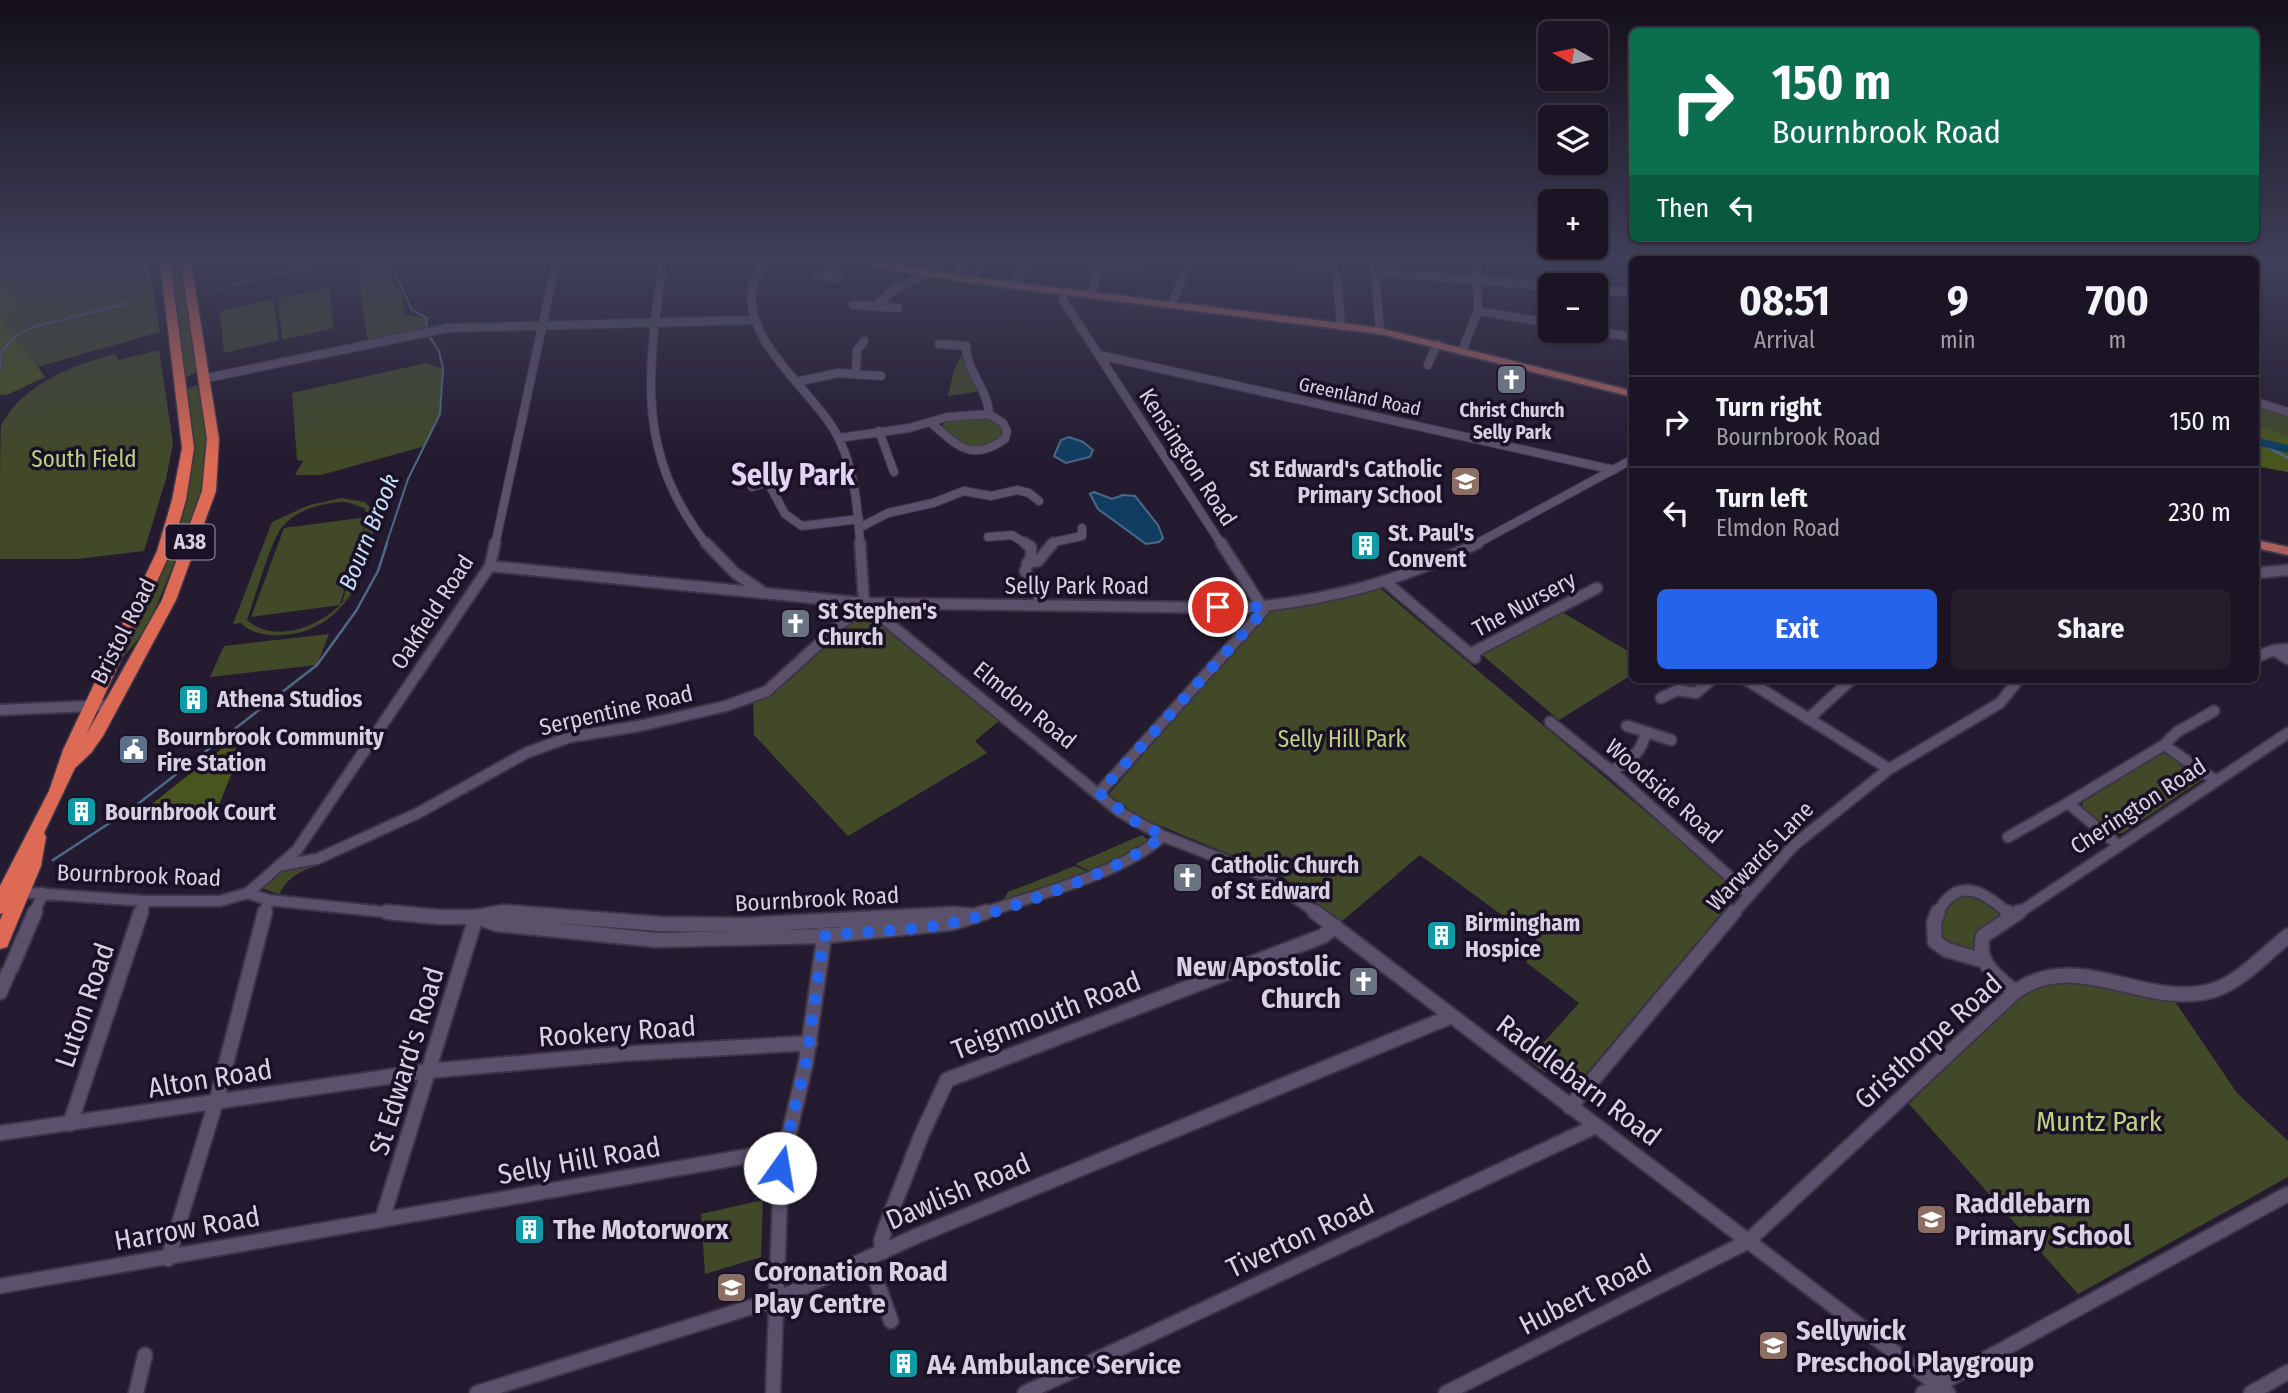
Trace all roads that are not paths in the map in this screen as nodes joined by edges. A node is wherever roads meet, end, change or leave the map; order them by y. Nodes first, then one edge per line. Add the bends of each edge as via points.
1 (173, 327) edge
2 (195, 327) edge
3 (457, 327) edge
4 (543, 327) edge
5 (656, 327) edge
6 (759, 327) edge
7 (1081, 327) edge
8 (1349, 327) edge
9 (1380, 327) edge
10 (1472, 327) edge
11 (1380, 331) junction
12 (1608, 333) edge
13 (1629, 336) edge
14 (863, 340) dead end
15 (939, 344) dead end
16 (1437, 344) junction
17 (1462, 351) junction
18 (1099, 355) junction
19 (199, 358) junction
20 (1429, 366) dead end
21 (178, 367) junction
22 (856, 371) junction
23 (885, 377) dead end
24 (202, 379) junction
25 (796, 382) junction
26 (180, 384) junction
27 (1629, 393) edge
28 (2259, 403) edge
29 (2288, 412) edge
30 (989, 414) junction
31 (930, 422) junction
32 (879, 431) junction
33 (839, 438) junction
34 (1629, 461) edge
35 (1614, 470) junction
36 (894, 472) dead end
37 (752, 486) dead end
38 (1039, 501) dead end
39 (859, 524) junction
40 (1094, 536) dead end
41 (988, 537) dead end
42 (2259, 545) edge
43 (2288, 551) edge
44 (1027, 563) junction
45 (490, 566) junction
46 (2288, 570) edge
47 (2259, 573) edge
48 (736, 575) junction
49 (1387, 583) junction
50 (1597, 587) dead end
51 (730, 589) junction
52 (762, 592) junction
53 (864, 603) junction
54 (1039, 605) junction
55 (1263, 607) junction
56 (157, 623) junction
57 (2288, 649) edge
58 (2274, 650) junction
59 (2259, 656) edge
60 (2288, 659) edge
61 (1707, 683) edge
62 (1751, 683) edge
63 (1848, 683) edge
64 (2016, 683) edge
65 (1661, 698) dead end
66 (93, 704) junction
67 (113, 705) junction
68 (0, 710) edge
69 (2214, 710) dead end
70 (1808, 719) junction
71 (1550, 722) dead end
72 (1627, 726) dead end
73 (1646, 732) junction
74 (2288, 733) edge
75 (1671, 740) dead end
76 (2164, 745) junction
77 (69, 763) junction
78 (1889, 769) junction
79 (1611, 771) junction
80 (2216, 781) junction
81 (1099, 793) junction
82 (2068, 803) junction
83 (1163, 835) junction
84 (2008, 837) dead end
85 (2118, 845) junction
86 (283, 865) junction
87 (43, 893) junction
88 (248, 893) junction
89 (1749, 894) junction
90 (10, 896) edge
91 (268, 900) junction
92 (145, 901) junction
93 (2012, 915) junction
94 (476, 917) junction
95 (661, 924) junction
96 (1335, 926) junction
97 (825, 928) junction
98 (2288, 936) edge
99 (656, 940) junction
100 (0, 941) edge
101 (1982, 960) junction
102 (0, 992) edge
103 (2015, 992) junction
104 (1452, 1016) junction
105 (810, 1042) junction
106 (428, 1071) junction
107 (216, 1101) junction
108 (1570, 1107) junction
109 (70, 1124) junction
110 (1596, 1126) junction
111 (0, 1133) edge
112 (784, 1150) junction
113 (2288, 1194) edge
114 (382, 1220) junction
115 (1747, 1241) junction
116 (875, 1255) junction
117 (168, 1259) junction
118 (0, 1286) edge
119 (777, 1299) junction
120 (891, 1321) dead end
121 (145, 1355) dead end
122 (2288, 1372) edge
123 (1943, 1388) edge
124 (136, 1393) edge
125 (477, 1393) edge
126 (773, 1393) edge
127 (1026, 1393) edge
128 (1446, 1393) edge
129 (1923, 1393) edge
130 (2251, 1393) edge

1 - 21 highway, Bristol Road / A38
2 - 19 highway, Bristol Road / A38
3 - 24 street
4 - 45 street, Oakfield Road
5 - 48 street via 649,381 651,419 666,472 702,542
6 - 25 street
7 - 18 street, Kensington Road
8 - 11 main road
9 - 11 street
10 - 17 street
11 - 16 main road
12 - 13 street
14 - 22 street via 857,350
15 - 30 street via 966,346 965,362 983,386
16 - 17 main road
16 - 20 street
17 - 27 main road
18 - 35 street, Greenland Road
18 - 55 street, Kensington Road
19 - 21 highway
19 - 24 highway, Bristol Road / A38
21 - 26 highway, Bristol Road / A38
22 - 23 street
22 - 25 street via 819,374
24 - 26 highway
24 - 56 highway, Bristol Road / A38 via 213,439 209,491
25 - 33 street
26 - 66 highway, Bristol Road / A38 via 188,449 179,500 163,551
28 - 29 street
30 - 31 street
30 - 31 street via 1007,431 1005,439 985,451 960,449
31 - 32 street
32 - 33 street
32 - 36 street
33 - 39 street
34 - 35 street, Selly Park Road
35 - 49 street, Selly Park Road via 1469,550
37 - 39 street via 768,482 793,525
38 - 39 street via 1017,490 990,496 964,491
39 - 53 street
40 - 44 street via 1082,532 1054,542 1038,561
41 - 44 street via 1016,536 1032,550
42 - 43 main road
44 - 54 street via 1025,571 1038,592
45 - 51 street, Selly Park Road
45 - 86 street, Oakfield Road via 309,836
46 - 47 street
48 - 51 street
48 - 52 street
49 - 50 street, The Nursery via 1473,656
49 - 55 street, Selly Park Road
51 - 52 street, Selly Park Road
52 - 53 street, Selly Park Road
53 - 54 street, Selly Park Road
53 - 81 street, Elmdon Road
53 - 86 street, Serpentine Road via 767,691 754,697 697,714 570,737 526,753 418,813 317,859
54 - 55 street, Selly Park Road
55 - 81 street
56 - 66 highway via 141,640 110,696
56 - 67 highway, Bristol Road / A38
57 - 58 street
58 - 59 street
58 - 60 street
61 - 65 street via 1696,692 1678,690
62 - 70 street
63 - 70 street
64 - 78 street, Warwards Lane via 2000,703
66 - 67 street
66 - 68 street
66 - 77 highway, Bristol Road / A38
67 - 77 highway, Bristol Road / A38 via 85,750
69 - 76 street
70 - 78 street
71 - 79 street, Woodside Road
72 - 73 street
73 - 75 street
73 - 79 street via 1643,749 1636,757
74 - 80 street, Cherington Road
76 - 80 street
76 - 82 street
77 - 90 highway, Bristol Road / A38 via 38,831 32,866
78 - 89 street, Warwards Lane via 1794,845
79 - 89 street, Woodside Road
80 - 85 street, Cherington Road
81 - 83 street, Elmdon Road via 1137,823
82 - 84 street
82 - 85 street
83 - 96 street, Raddlebarn Road via 1265,876
83 - 97 street, Bournbrook Road via 1152,846 1094,874 952,923
85 - 93 street, Cherington Road
86 - 88 street, Oakfield Road
87 - 90 street, Bournbrook Road
87 - 92 street, Bournbrook Road
87 - 102 street
88 - 91 street, Bournbrook Road
88 - 92 street, Bournbrook Road via 220,901
89 - 108 street, Warwards Lane
90 - 100 highway, Bristol Road / A38
91 - 94 street, Bournbrook Road
91 - 107 street
92 - 109 street, Luton Road
93 - 101 street, Cherington Road via 1983,936 1978,948
93 - 101 street via 1991,898 1967,890 1938,907 1932,932 1935,942
94 - 95 street, Bournbrook Road via 504,912
94 - 99 street, Bournbrook Road via 496,924
94 - 106 street, St Edward's Road
95 - 97 street, Bournbrook Road
95 - 99 street
96 - 104 street, Raddlebarn Road
96 - 116 street, Teignmouth Road via 1323,936 947,1080
97 - 99 street, Bournbrook Road
97 - 105 street
98 - 103 street, Gristhorpe Road via 2216,989 2190,994 2154,992 2098,978 2057,974 2036,979
101 - 103 street
103 - 115 street, Gristhorpe Road
104 - 108 street, Raddlebarn Road
104 - 116 street, Dawlish Road
105 - 106 street, Rookery Road
105 - 112 street
106 - 107 street, Alton Road
106 - 114 street, St Edward's Road
107 - 109 street, Alton Road
107 - 117 street
108 - 110 street, Raddlebarn Road
109 - 111 street, Alton Road
110 - 115 street, Raddlebarn Road
110 - 127 street, Tiverton Road
112 - 114 street, Selly Hill Road
112 - 119 street
113 - 123 street
114 - 117 street, Harrow Road
115 - 123 street, Raddlebarn Road
115 - 128 street, Hubert Road
116 - 119 street, Dawlish Road
116 - 120 street
117 - 118 street, Harrow Road
119 - 125 street, Dawlish Road
119 - 126 street
121 - 124 street
122 - 130 street
123 - 129 street

